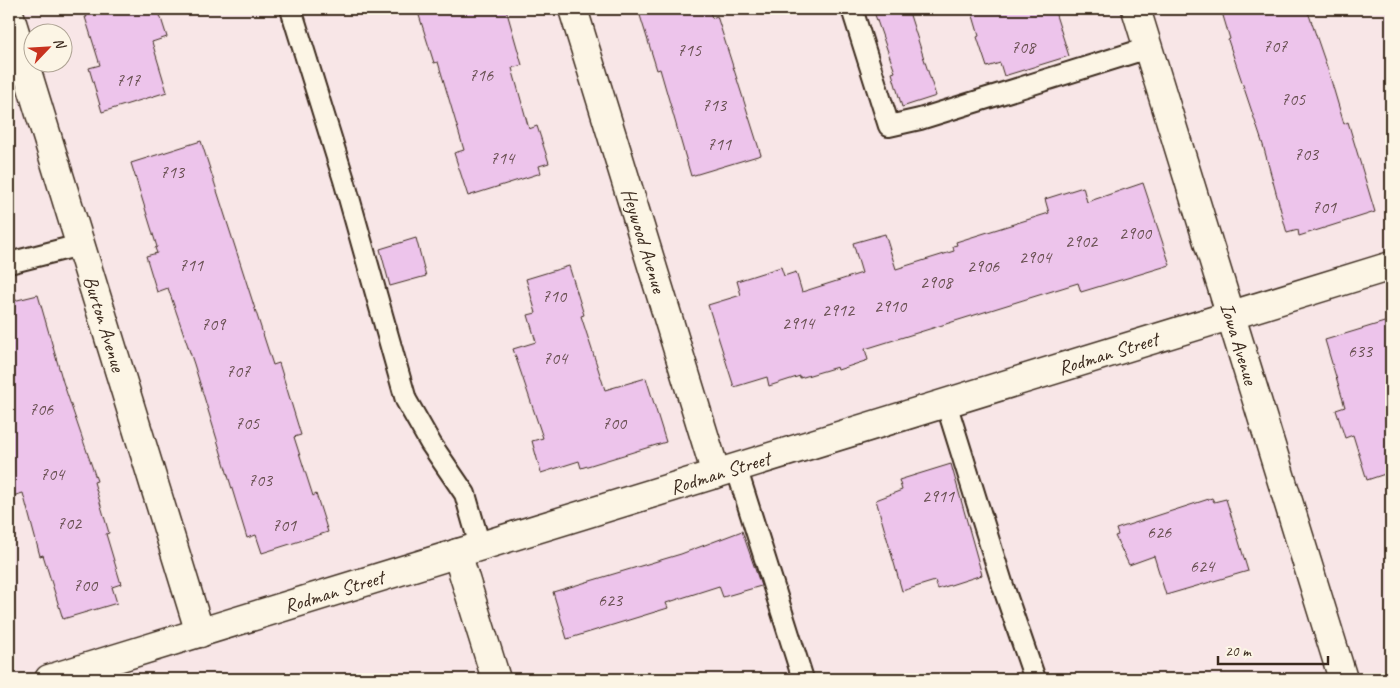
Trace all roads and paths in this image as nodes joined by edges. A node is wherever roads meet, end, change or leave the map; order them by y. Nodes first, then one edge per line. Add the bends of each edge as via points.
1 (291, 9) edge
2 (573, 9) edge
3 (852, 9) edge
4 (1136, 9) edge
5 (9, 13) edge
6 (1148, 48) junction
7 (80, 245) junction
8 (9, 264) edge
9 (1391, 266) edge
10 (1231, 316) junction
11 (946, 403) junction
12 (726, 471) junction
13 (468, 550) junction
14 (200, 633) junction
15 (49, 679) edge
16 (496, 679) edge
17 (803, 679) edge
18 (1035, 679) edge
19 (1343, 679) edge

1 - 13 lane via 344,180 406,400 465,494
2 - 12 street, Heywood Avenue
3 - 6 lane via 889,126
4 - 6 street, Iowa Avenue
5 - 7 street, Burton Avenue
6 - 10 street, Iowa Avenue
7 - 8 lane
7 - 14 street, Burton Avenue
9 - 10 street, Rodman Street
10 - 11 street, Rodman Street
10 - 19 street, Iowa Avenue
11 - 12 street, Rodman Street
11 - 18 lane
12 - 13 street, Rodman Street
12 - 17 lane
13 - 14 street, Rodman Street
13 - 16 street
14 - 15 street, Rodman Street

